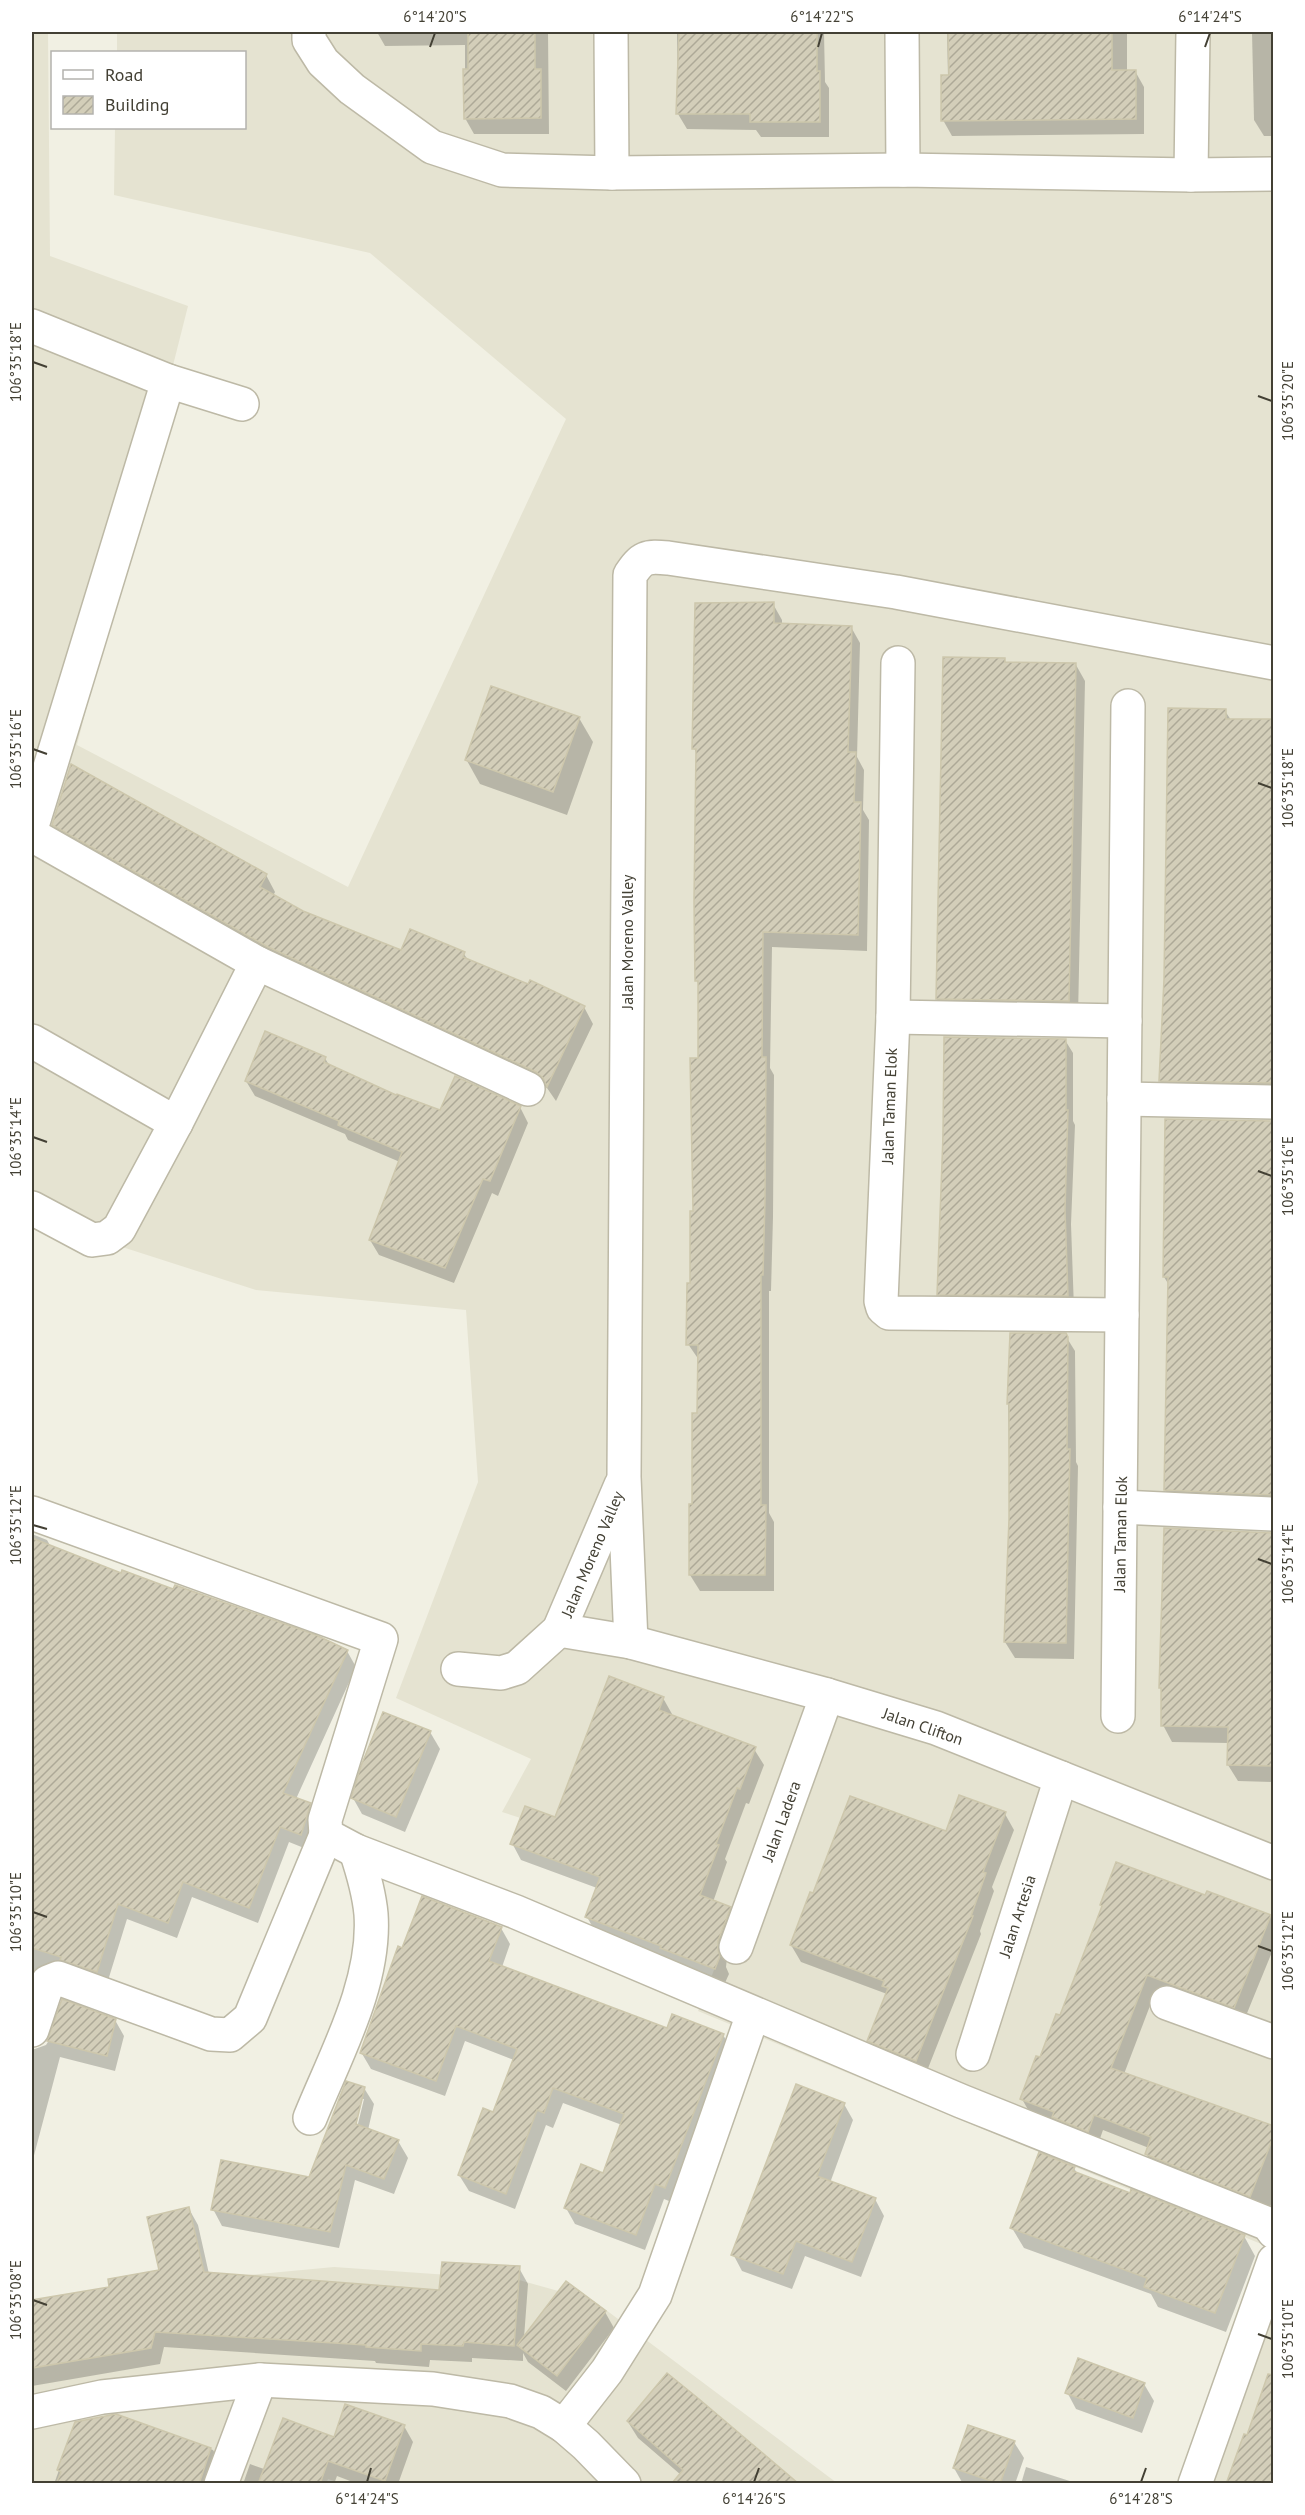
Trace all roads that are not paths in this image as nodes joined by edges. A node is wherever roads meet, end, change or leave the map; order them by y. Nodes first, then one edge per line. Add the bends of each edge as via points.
1 (611, 32) edge
2 (902, 32) edge
3 (1193, 32) edge
4 (309, 36) edge
5 (903, 170) junction
6 (612, 173) junction
7 (1274, 174) edge
8 (1191, 176) junction
9 (32, 326) edge
10 (168, 381) junction
11 (242, 404) dead end
12 (898, 663) dead end
13 (1274, 663) edge
14 (1128, 706) dead end
15 (32, 826) edge
16 (32, 835) edge
17 (257, 963) junction
18 (892, 1017) junction
19 (1125, 1021) junction
20 (32, 1041) edge
21 (528, 1089) dead end
22 (1124, 1099) junction
23 (1274, 1102) edge
24 (176, 1123) junction
25 (32, 1208) edge
26 (1122, 1315) junction
27 (624, 1477) junction
28 (1120, 1507) junction
29 (32, 1513) edge
30 (1274, 1514) edge
31 (560, 1630) junction
32 (631, 1642) junction
33 (458, 1669) dead end
34 (827, 1695) junction
35 (1118, 1716) dead end
36 (1061, 1778) junction
37 (326, 1835) junction
38 (356, 1851) junction
39 (1274, 1863) edge
40 (736, 1947) dead end
41 (1167, 2003) dead end
42 (753, 2014) junction
43 (32, 2030) edge
44 (1274, 2042) edge
45 (973, 2054) dead end
46 (310, 2118) dead end
47 (1274, 2232) edge
48 (1274, 2261) edge
49 (260, 2380) junction
50 (34, 2418) edge
51 (564, 2426) junction
52 (221, 2484) edge
53 (624, 2484) edge
54 (1195, 2484) edge

1 - 6 street
2 - 5 street
3 - 8 street
4 - 6 street via 323,62 352,89 432,147 502,170
5 - 6 street
5 - 8 street
7 - 8 street
9 - 10 street
10 - 11 street
10 - 15 street
12 - 18 street, Jalan Taman Elok
13 - 27 street, Jalan Moreno Valley via 896,591 652,556 640,560 630,575
14 - 19 street, Jalan Taman Elok
16 - 17 street
17 - 21 street
17 - 24 street
18 - 19 street
18 - 26 street, Jalan Taman Elok via 883,1308 889,1313
19 - 22 street, Jalan Taman Elok
20 - 24 street
22 - 23 street
22 - 26 street, Jalan Taman Elok
24 - 25 street via 119,1229 107,1239 92,1240
26 - 28 street, Jalan Taman Elok
27 - 31 street, Jalan Moreno Valley
27 - 32 street, Jalan Moreno Valley
28 - 30 street
28 - 35 street, Jalan Taman Elok
29 - 37 street via 381,1639 325,1820
31 - 32 street, Jalan Clifton
31 - 33 street via 517,1668 501,1673
32 - 34 street, Jalan Clifton
34 - 36 street, Jalan Clifton via 936,1728
34 - 40 street, Jalan Ladera
36 - 39 street, Jalan Clifton
36 - 45 street, Jalan Artesia
37 - 38 street
37 - 43 street via 250,2018 230,2035 211,2034 58,1978 48,1982
38 - 42 street via 516,1912
38 - 46 street via 371,1915 369,1954 362,1990
41 - 44 street
42 - 47 street via 1268,2224
42 - 51 street via 655,2295 607,2372
48 - 54 street
49 - 50 street via 102,2397
49 - 51 street via 433,2389 510,2401 541,2412
49 - 52 street
51 - 53 street

